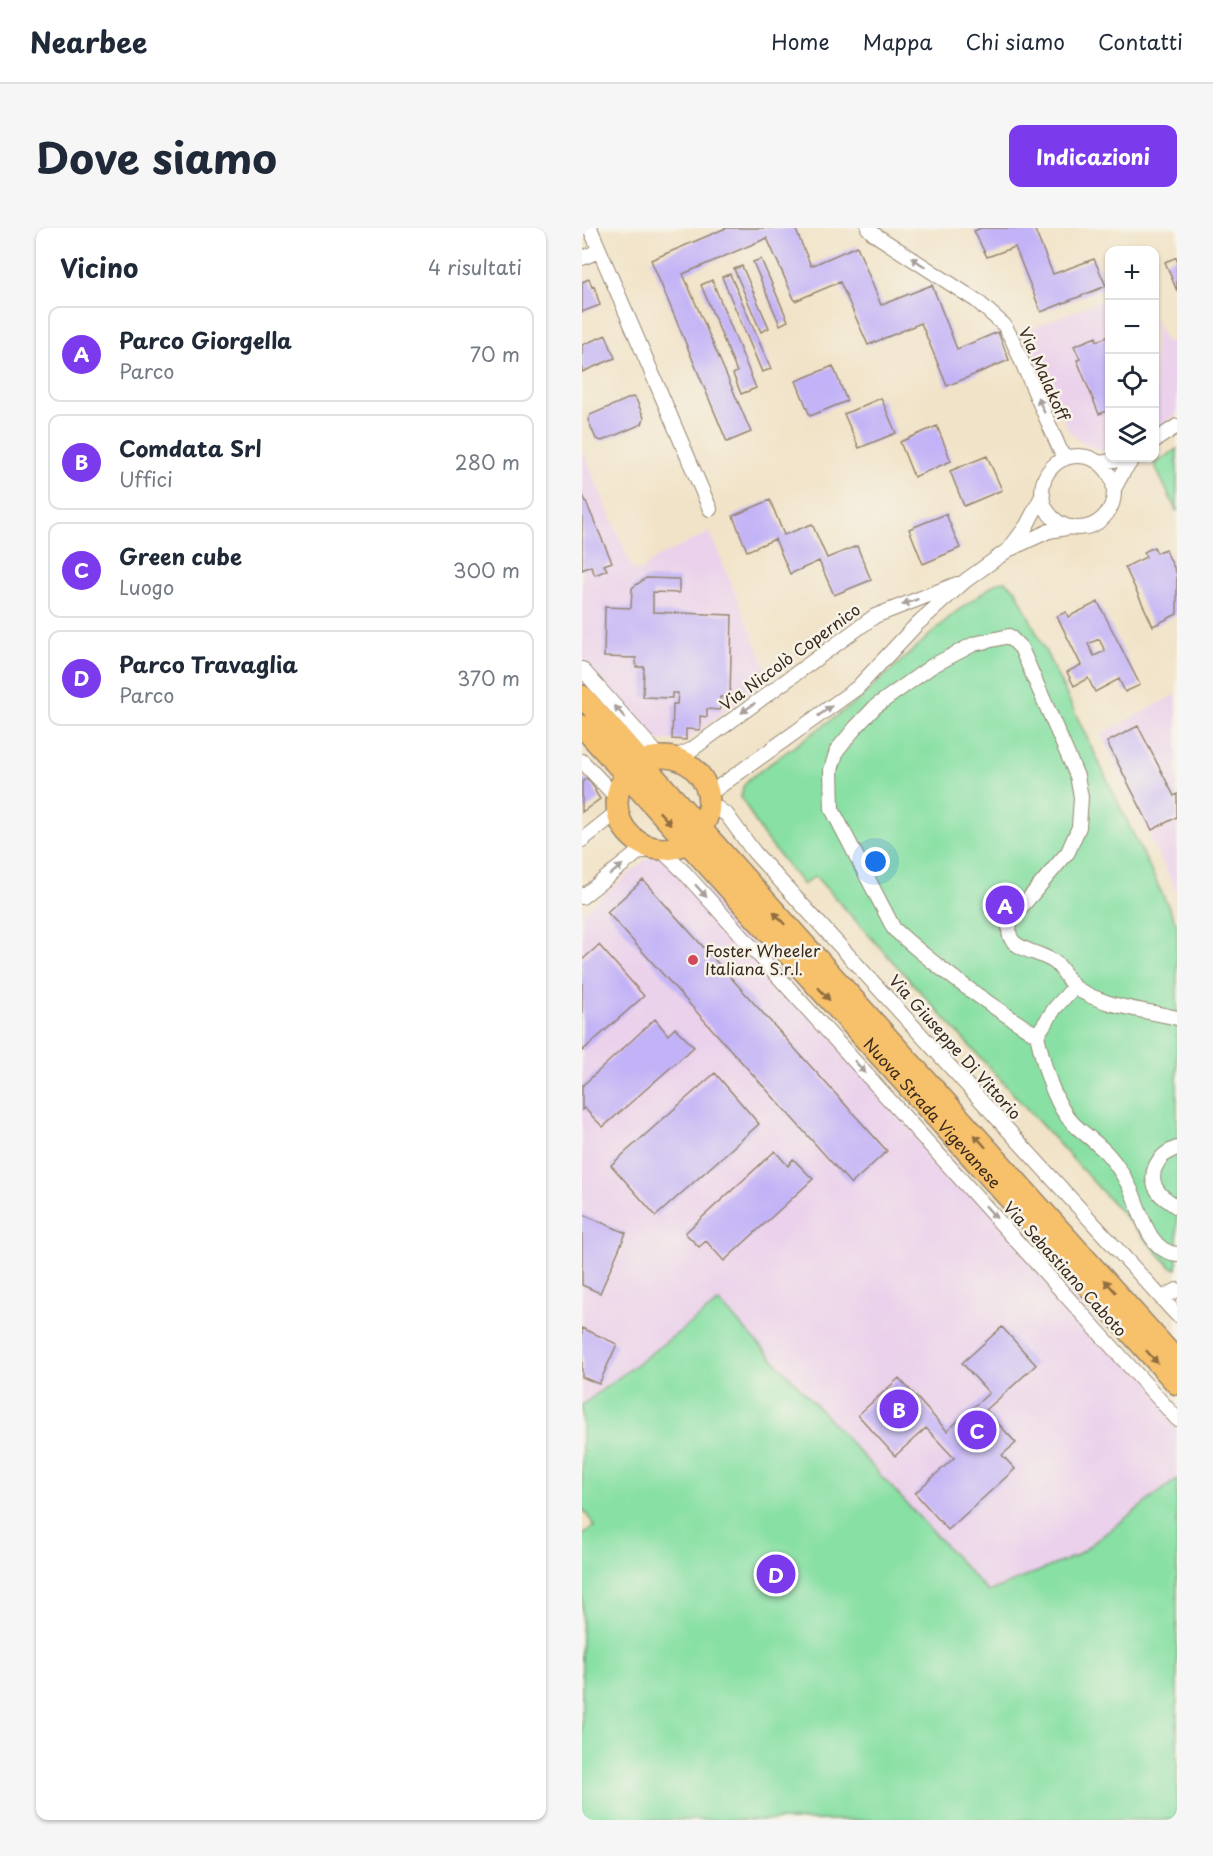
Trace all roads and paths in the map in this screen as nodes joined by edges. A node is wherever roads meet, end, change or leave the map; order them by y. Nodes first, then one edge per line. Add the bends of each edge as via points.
1 (590, 228) edge
2 (868, 228) edge
3 (599, 251) junction
4 (582, 258) edge
5 (1177, 426) edge
6 (1159, 438) edge
7 (1064, 459) junction
8 (1105, 462) edge
9 (1131, 462) edge
10 (1100, 463) junction
11 (1114, 489) junction
12 (1042, 494) junction
13 (710, 509) dead end
14 (1072, 527) junction
15 (1008, 550) junction
16 (965, 581) junction
17 (582, 669) edge
18 (582, 696) edge
19 (582, 726) edge
20 (582, 761) edge
21 (650, 763) junction
22 (709, 799) junction
23 (617, 805) junction
24 (694, 836) junction
25 (582, 840) edge
26 (657, 849) junction
27 (582, 897) edge
28 (1074, 987) junction
29 (1177, 1018) edge
30 (1037, 1035) junction
31 (1177, 1148) edge
32 (1177, 1207) edge
33 (1177, 1254) edge
34 (1177, 1290) edge
35 (1162, 1298) junction
36 (1177, 1314) edge
37 (1177, 1361) edge
38 (1177, 1384) edge
39 (1177, 1419) edge

1 - 3 street
7 -> 2 street, Via Malakoff via 1004,325 977,301
3 - 4 street
3 - 13 street
5 - 6 street
7 - 10 street via 1080,456
7 - 12 street via 1050,470
8 - 10 street
9 - 11 street
10 - 11 street via 1108,471
11 - 14 street via 1105,516 1092,525
12 - 14 street via 1051,515
12 - 15 street via 1027,525
14 - 15 street, Via Niccolò Copernico via 1049,531
15 - 16 street, Via Niccolò Copernico
16 -> 21 street, Via Niccolò Copernico via 874,616 691,750
22 -> 16 street, Via Niccolò Copernico via 856,688
21 -> 17 street
18 - 21 main road, Nuova Strada Vigevanese
19 - 21 main road, Nuova Strada Vigevanese
20 - 23 street
21 - 22 main road, Nuova Strada Vigevanese via 686,762 699,772
21 - 23 main road via 618,790
21 - 24 main road, Nuova Strada Vigevanese
22 - 24 main road via 707,819
22 - 35 street, Via Giuseppe Di Vittorio via 727,814 754,852
23 - 25 street
23 - 26 main road via 622,825 630,835
24 - 26 main road via 671,849
37 -> 24 main road, Nuova Strada Vigevanese
24 -> 38 main road, Nuova Strada Vigevanese
27 -> 26 street via 636,854
26 -> 39 street, Via Sebastiano Caboto via 684,872
28 - 29 street via 1110,1005
28 - 30 street
28 - 30 street via 1056,963 1018,946 1010,938 1008,927 1068,852 1079,827 1081,798 1077,776 1021,648 1009,636 974,644 932,666 876,706 856,727 837,750 831,770 832,809 894,929 996,1009
30 - 33 street via 1052,1090 1064,1113 1109,1155 1157,1244
31 - 32 street via 1160,1158 1154,1172 1161,1195
34 - 35 street
35 - 36 street, Via Giuseppe Di Vittorio

